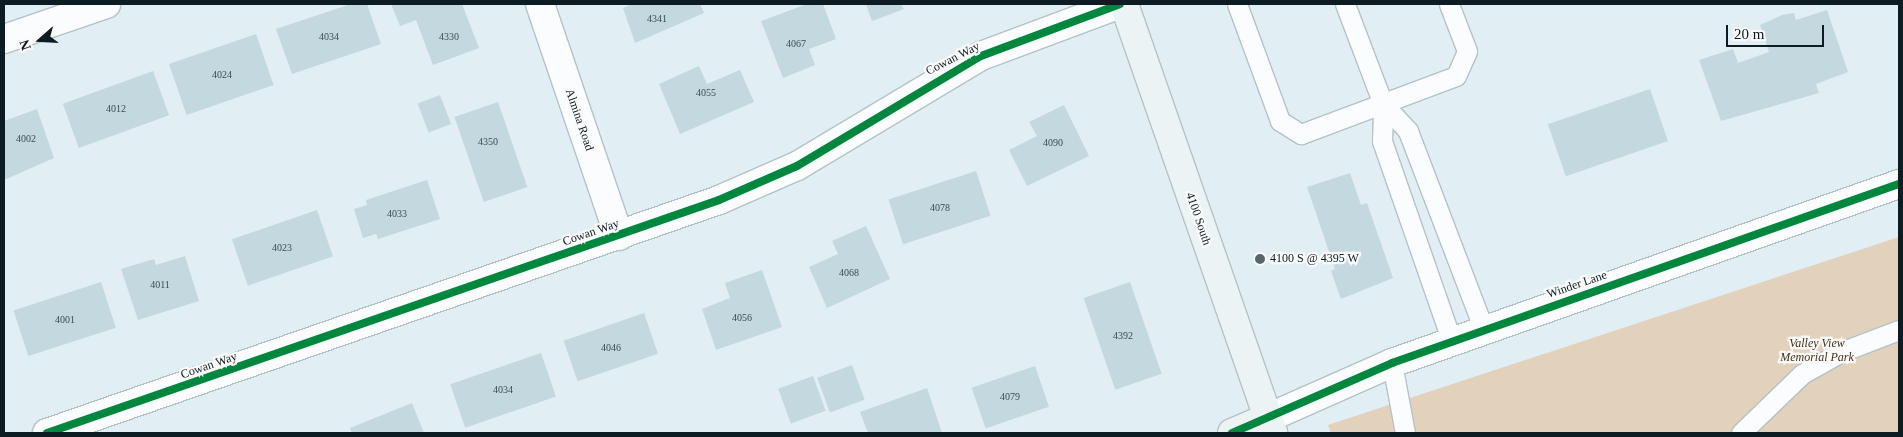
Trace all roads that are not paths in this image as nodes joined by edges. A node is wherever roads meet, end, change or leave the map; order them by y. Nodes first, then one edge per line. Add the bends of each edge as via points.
1 (106, 4) edge
2 (540, 4) edge
3 (1122, 4) edge
4 (1238, 4) edge
5 (1345, 4) edge
6 (1449, 4) edge
7 (4, 39) edge
8 (1383, 104) junction
9 (1899, 184) edge
10 (619, 236) junction
11 (1484, 330) junction
12 (1899, 330) edge
13 (1452, 342) junction
14 (1392, 363) junction
15 (1270, 426) edge
16 (47, 433) edge
17 (1232, 433) edge
18 (1405, 433) edge
19 (1741, 433) edge

1 - 7 street
2 - 10 street, Almina Road
3 - 10 street, Cowan Way via 973,60 773,178
3 - 15 main road, 4100 South
4 - 8 lane via 1280,122 1289,131 1301,134
5 - 8 lane
6 - 8 lane via 1467,51 1465,65 1456,76
8 - 11 lane via 1408,131
8 - 13 lane via 1382,142
9 - 11 street, Winder Lane
10 - 16 street, Cowan Way
11 - 13 street, Winder Lane
12 - 19 lane via 1841,352 1802,374
13 - 14 street, Winder Lane
14 - 15 street, Winder Lane
14 - 18 lane
15 - 17 main road

